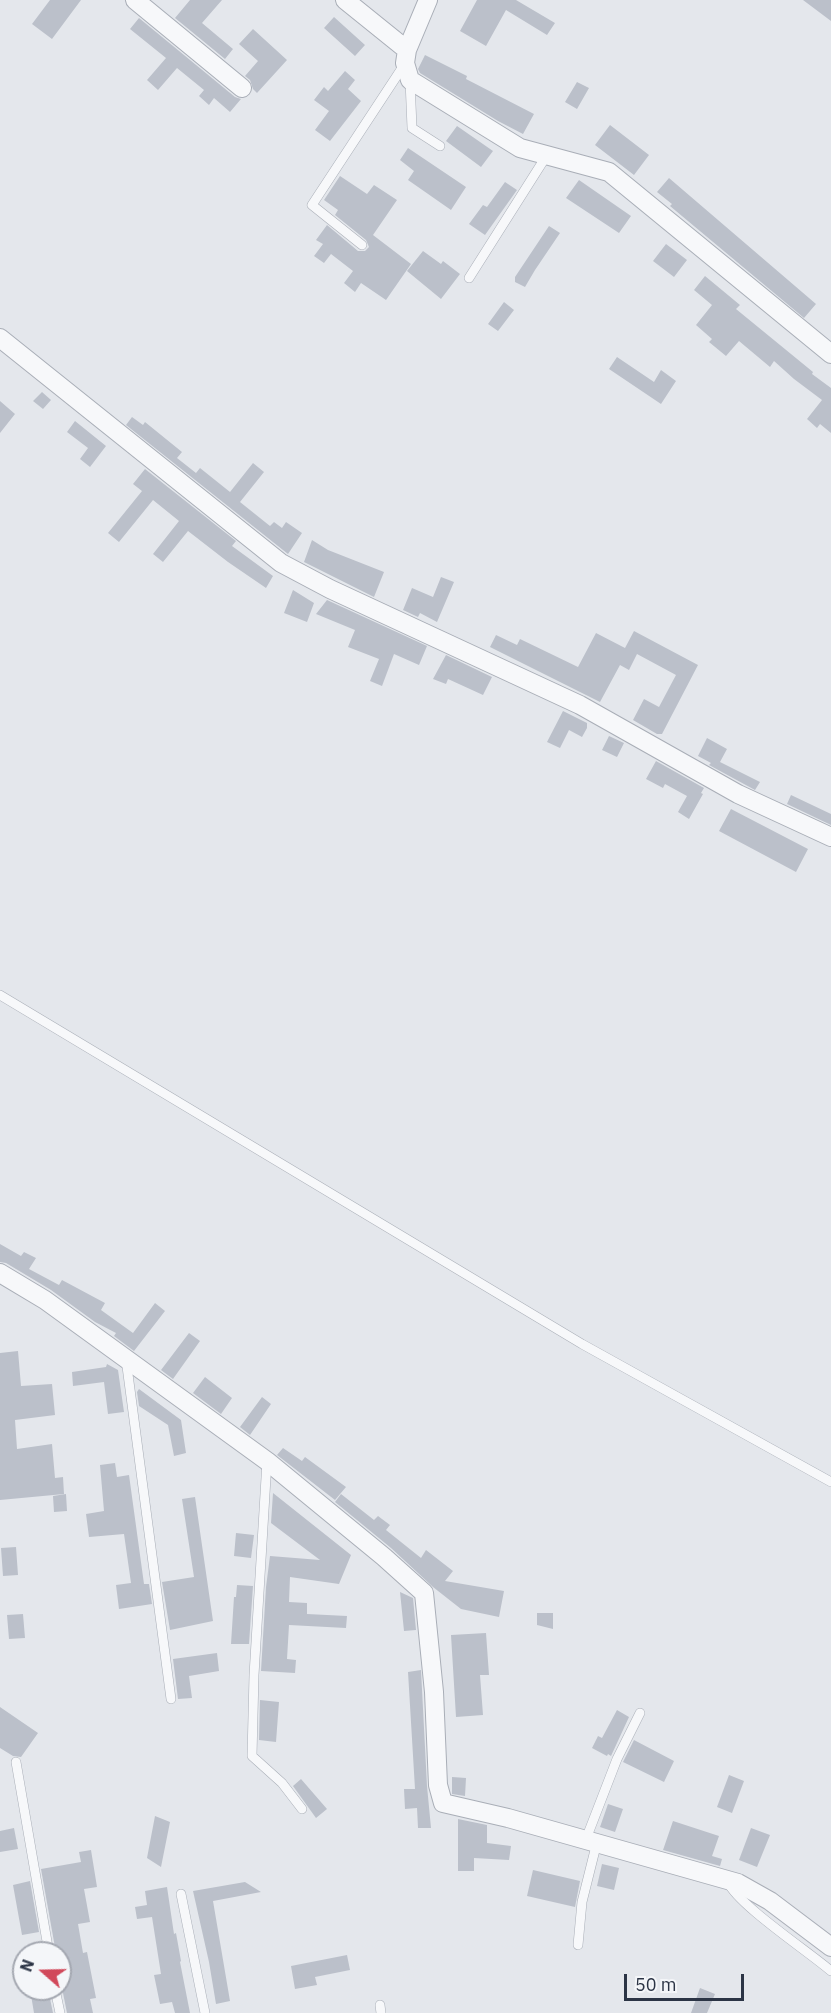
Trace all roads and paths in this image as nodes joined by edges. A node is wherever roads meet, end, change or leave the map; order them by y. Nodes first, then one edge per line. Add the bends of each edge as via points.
1 (135, 0) edge
2 (345, 0) edge
3 (428, 0) edge
4 (408, 64) junction
5 (242, 88) dead end
6 (440, 146) dead end
7 (547, 155) junction
8 (362, 245) dead end
9 (469, 278) dead end
10 (0, 338) edge
11 (831, 354) edge
12 (831, 837) edge
13 (0, 995) edge
14 (0, 1273) edge
15 (125, 1357) junction
16 (267, 1461) junction
17 (831, 1482) edge
18 (171, 1700) dead end
19 (640, 1713) dead end
20 (16, 1762) dead end
21 (302, 1809) dead end
22 (592, 1841) junction
23 (727, 1880) junction
24 (182, 1894) dead end
25 (47, 1941) edge
26 (578, 1945) dead end
27 (831, 1947) edge
28 (831, 1971) edge
29 (205, 2013) edge

1 - 5 street
2 - 4 street
3 - 4 street
4 - 6 lane via 412,128
4 - 7 street via 520,148
4 - 8 lane via 312,205
7 - 9 lane
7 - 11 street via 609,172
10 - 12 street via 281,563 580,705 738,794
13 - 17 lane via 582,1344
14 - 15 street
15 - 16 street
15 - 18 lane
16 - 21 lane via 252,1756 282,1783
16 - 22 street via 424,1593 438,1785 443,1803
19 - 22 lane via 617,1760
20 - 25 lane
22 - 23 street
22 - 26 lane
23 - 27 street via 770,1901
23 - 28 lane via 748,1905
24 - 29 lane

